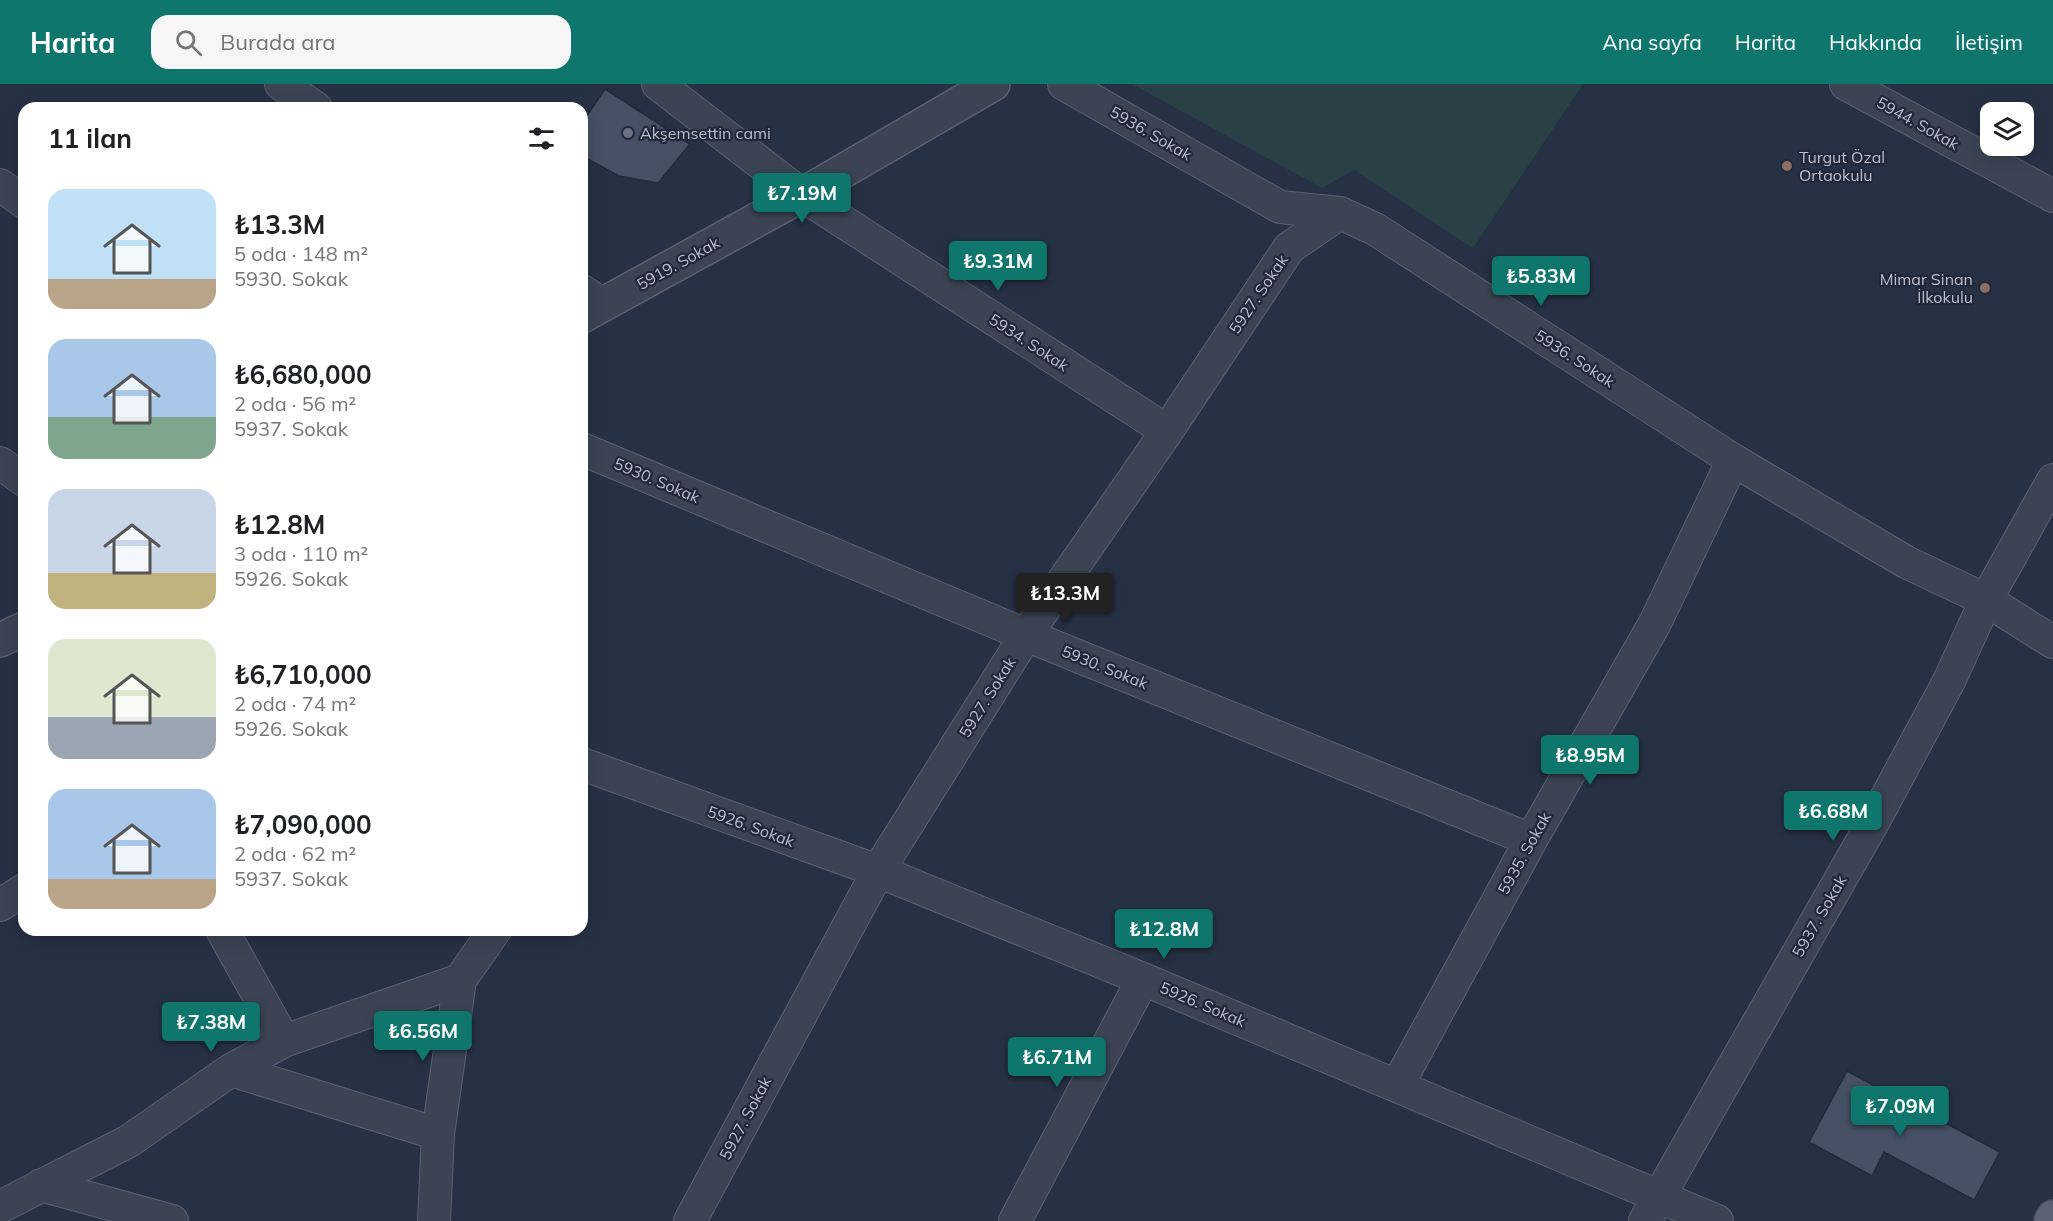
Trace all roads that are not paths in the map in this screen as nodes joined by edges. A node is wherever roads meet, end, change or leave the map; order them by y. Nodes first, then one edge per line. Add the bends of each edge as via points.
1 (281, 84) edge
2 (658, 84) edge
3 (993, 84) edge
4 (1064, 84) edge
5 (1846, 84) edge
6 (307, 102) edge
7 (0, 185) edge
8 (802, 195) junction
9 (2053, 196) edge
10 (18, 198) edge
11 (1340, 213) junction
12 (588, 304) edge
13 (1167, 431) junction
14 (588, 452) edge
15 (1733, 460) junction
16 (0, 463) edge
17 (18, 476) edge
18 (2053, 480) edge
19 (1986, 600) junction
20 (18, 632) edge
21 (1026, 635) junction
22 (0, 640) edge
23 (2053, 642) edge
24 (588, 774) edge
25 (1531, 840) junction
26 (878, 871) junction
27 (18, 894) edge
28 (0, 905) edge
29 (225, 936) edge
30 (491, 936) edge
31 (1143, 979) junction
32 (460, 980) junction
33 (285, 1041) junction
34 (231, 1070) junction
35 (1397, 1086) junction
36 (438, 1134) junction
37 (41, 1185) junction
38 (0, 1207) edge
39 (1652, 1208) edge
40 (2053, 1217) edge
41 (172, 1221) edge
42 (434, 1221) edge
43 (690, 1221) edge
44 (1015, 1221) edge
45 (1718, 1221) edge
46 (2051, 1221) edge

1 - 6 street
2 - 8 street, 5934. Sokak
3 - 8 street, 5919. Sokak
4 - 11 street, 5936. Sokak via 1280,207
5 - 9 street, 5944. Sokak
7 - 10 street
8 - 12 street, 5919. Sokak
8 - 13 street, 5934. Sokak
11 - 13 street, 5927. Sokak via 1289,248
11 - 15 street, 5936. Sokak via 1375,229
13 - 21 street, 5927. Sokak
14 - 21 street, 5930. Sokak
15 - 19 street, 5936. Sokak via 1906,562
15 - 25 street, 5935. Sokak via 1655,623
16 - 17 street
18 - 19 street, 5937. Sokak
19 - 23 street, 5936. Sokak
19 - 39 street, 5937. Sokak via 1949,681 1876,817
20 - 22 street
21 - 25 street, 5930. Sokak
21 - 26 street, 5927. Sokak
24 - 26 street, 5926. Sokak
25 - 35 street, 5935. Sokak
26 - 31 street, 5926. Sokak
26 - 43 street, 5927. Sokak
27 - 28 street
29 - 33 street
30 - 32 street
31 - 35 street, 5926. Sokak
31 - 44 street
32 - 33 street
32 - 36 street
33 - 34 street
34 - 36 street
34 - 37 street via 129,1141
35 - 39 street, 5926. Sokak
36 - 42 street
37 - 38 street
37 - 41 street
39 - 45 street, 5926. Sokak
40 - 46 main road

